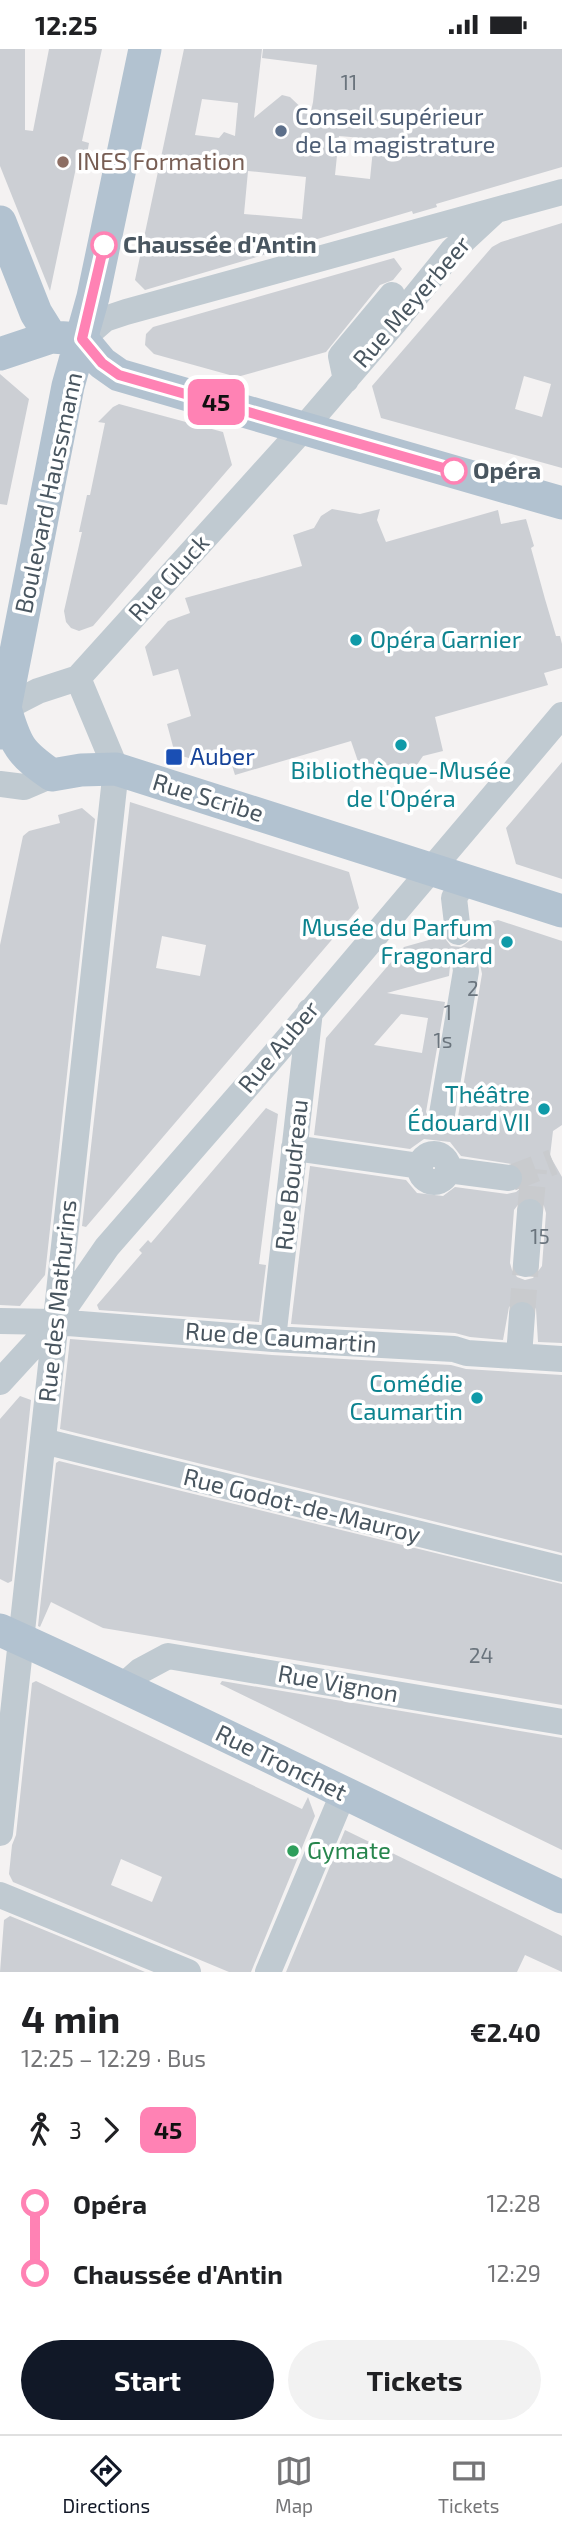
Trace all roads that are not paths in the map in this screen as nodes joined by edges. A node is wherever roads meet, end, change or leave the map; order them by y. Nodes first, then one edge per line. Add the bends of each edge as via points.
1 (145, 49) edge
2 (562, 178) edge
3 (514, 191) dead end
4 (562, 192) edge
5 (494, 212) junction
6 (0, 222) edge
7 (392, 295) dead end
8 (67, 338) junction
9 (0, 354) edge
10 (339, 387) junction
11 (303, 429) junction
12 (562, 503) edge
13 (78, 678) junction
14 (562, 715) edge
15 (2, 720) edge
16 (116, 769) junction
17 (52, 775) junction
18 (0, 784) edge
19 (432, 869) junction
20 (465, 880) junction
21 (562, 911) edge
22 (458, 932) dead end
23 (465, 963) dead end
24 (310, 1011) junction
25 (442, 1114) dead end
26 (294, 1148) junction
27 (509, 1178) tunnel mouth
28 (530, 1212) tunnel mouth
29 (526, 1264) tunnel mouth
30 (522, 1315) tunnel mouth
31 (0, 1321) edge
32 (55, 1322) junction
33 (273, 1339) junction
34 (519, 1356) junction
35 (562, 1359) edge
36 (0, 1382) edge
37 (43, 1441) junction
38 (562, 1569) edge
39 (10, 1635) edge
40 (123, 1686) junction
41 (562, 1722) edge
42 (342, 1794) junction
43 (0, 1833) edge
44 (0, 1895) edge
45 (562, 1897) edge
46 (188, 1972) edge
47 (268, 1972) edge

1 - 8 main road, Boulevard Haussmann
2 - 3 street
4 - 5 street
5 - 8 street via 126,312
5 - 10 street, Rue Meyerbeer via 453,250
6 - 8 main road via 41,324
7 - 10 street via 341,356
8 - 9 main road
8 - 11 main road via 119,375
8 - 15 main road, Boulevard Haussmann via 68,386
10 - 11 street, Rue Meyerbeer
11 - 12 main road
11 - 13 street, Rue Gluck
13 - 15 street via 38,691
13 - 16 street
14 - 19 street, Rue Auber
15 - 17 main road via 26,757
16 - 17 main road, Rue Scribe
16 - 19 main road, Rue Scribe
16 - 32 street, Rue des Mathurins
17 - 18 street via 24,787
19 - 20 main road, Rue Scribe
19 - 24 street, Rue Auber
20 - 21 main road, Rue Scribe
20 - 22 street via 454,898
23 - 25 street
24 - 26 street, Rue Boudreau
24 - 32 street, Rue Auber via 107,1247
26 - 27 street via 420,1166 421,1175 432,1182 441,1181 448,1170
26 - 33 street, Rue Boudreau
28 - 29 street
30 - 34 street
31 - 32 street, Rue de Caumartin
32 - 33 street, Rue de Caumartin
32 - 36 street, Rue Auber
32 - 37 street, Rue des Mathurins
33 - 34 street, Rue de Caumartin
34 - 35 street, Rue de Caumartin
37 - 38 street, Rue Godot-de-Mauroy
37 - 39 street, Rue des Mathurins
39 - 40 main road, Rue Tronchet
39 - 43 street, Rue des Mathurins
40 - 41 street, Rue Vignon via 168,1656
40 - 42 main road, Rue Tronchet
42 - 45 main road, Rue Tronchet
42 - 47 street
44 - 46 street

